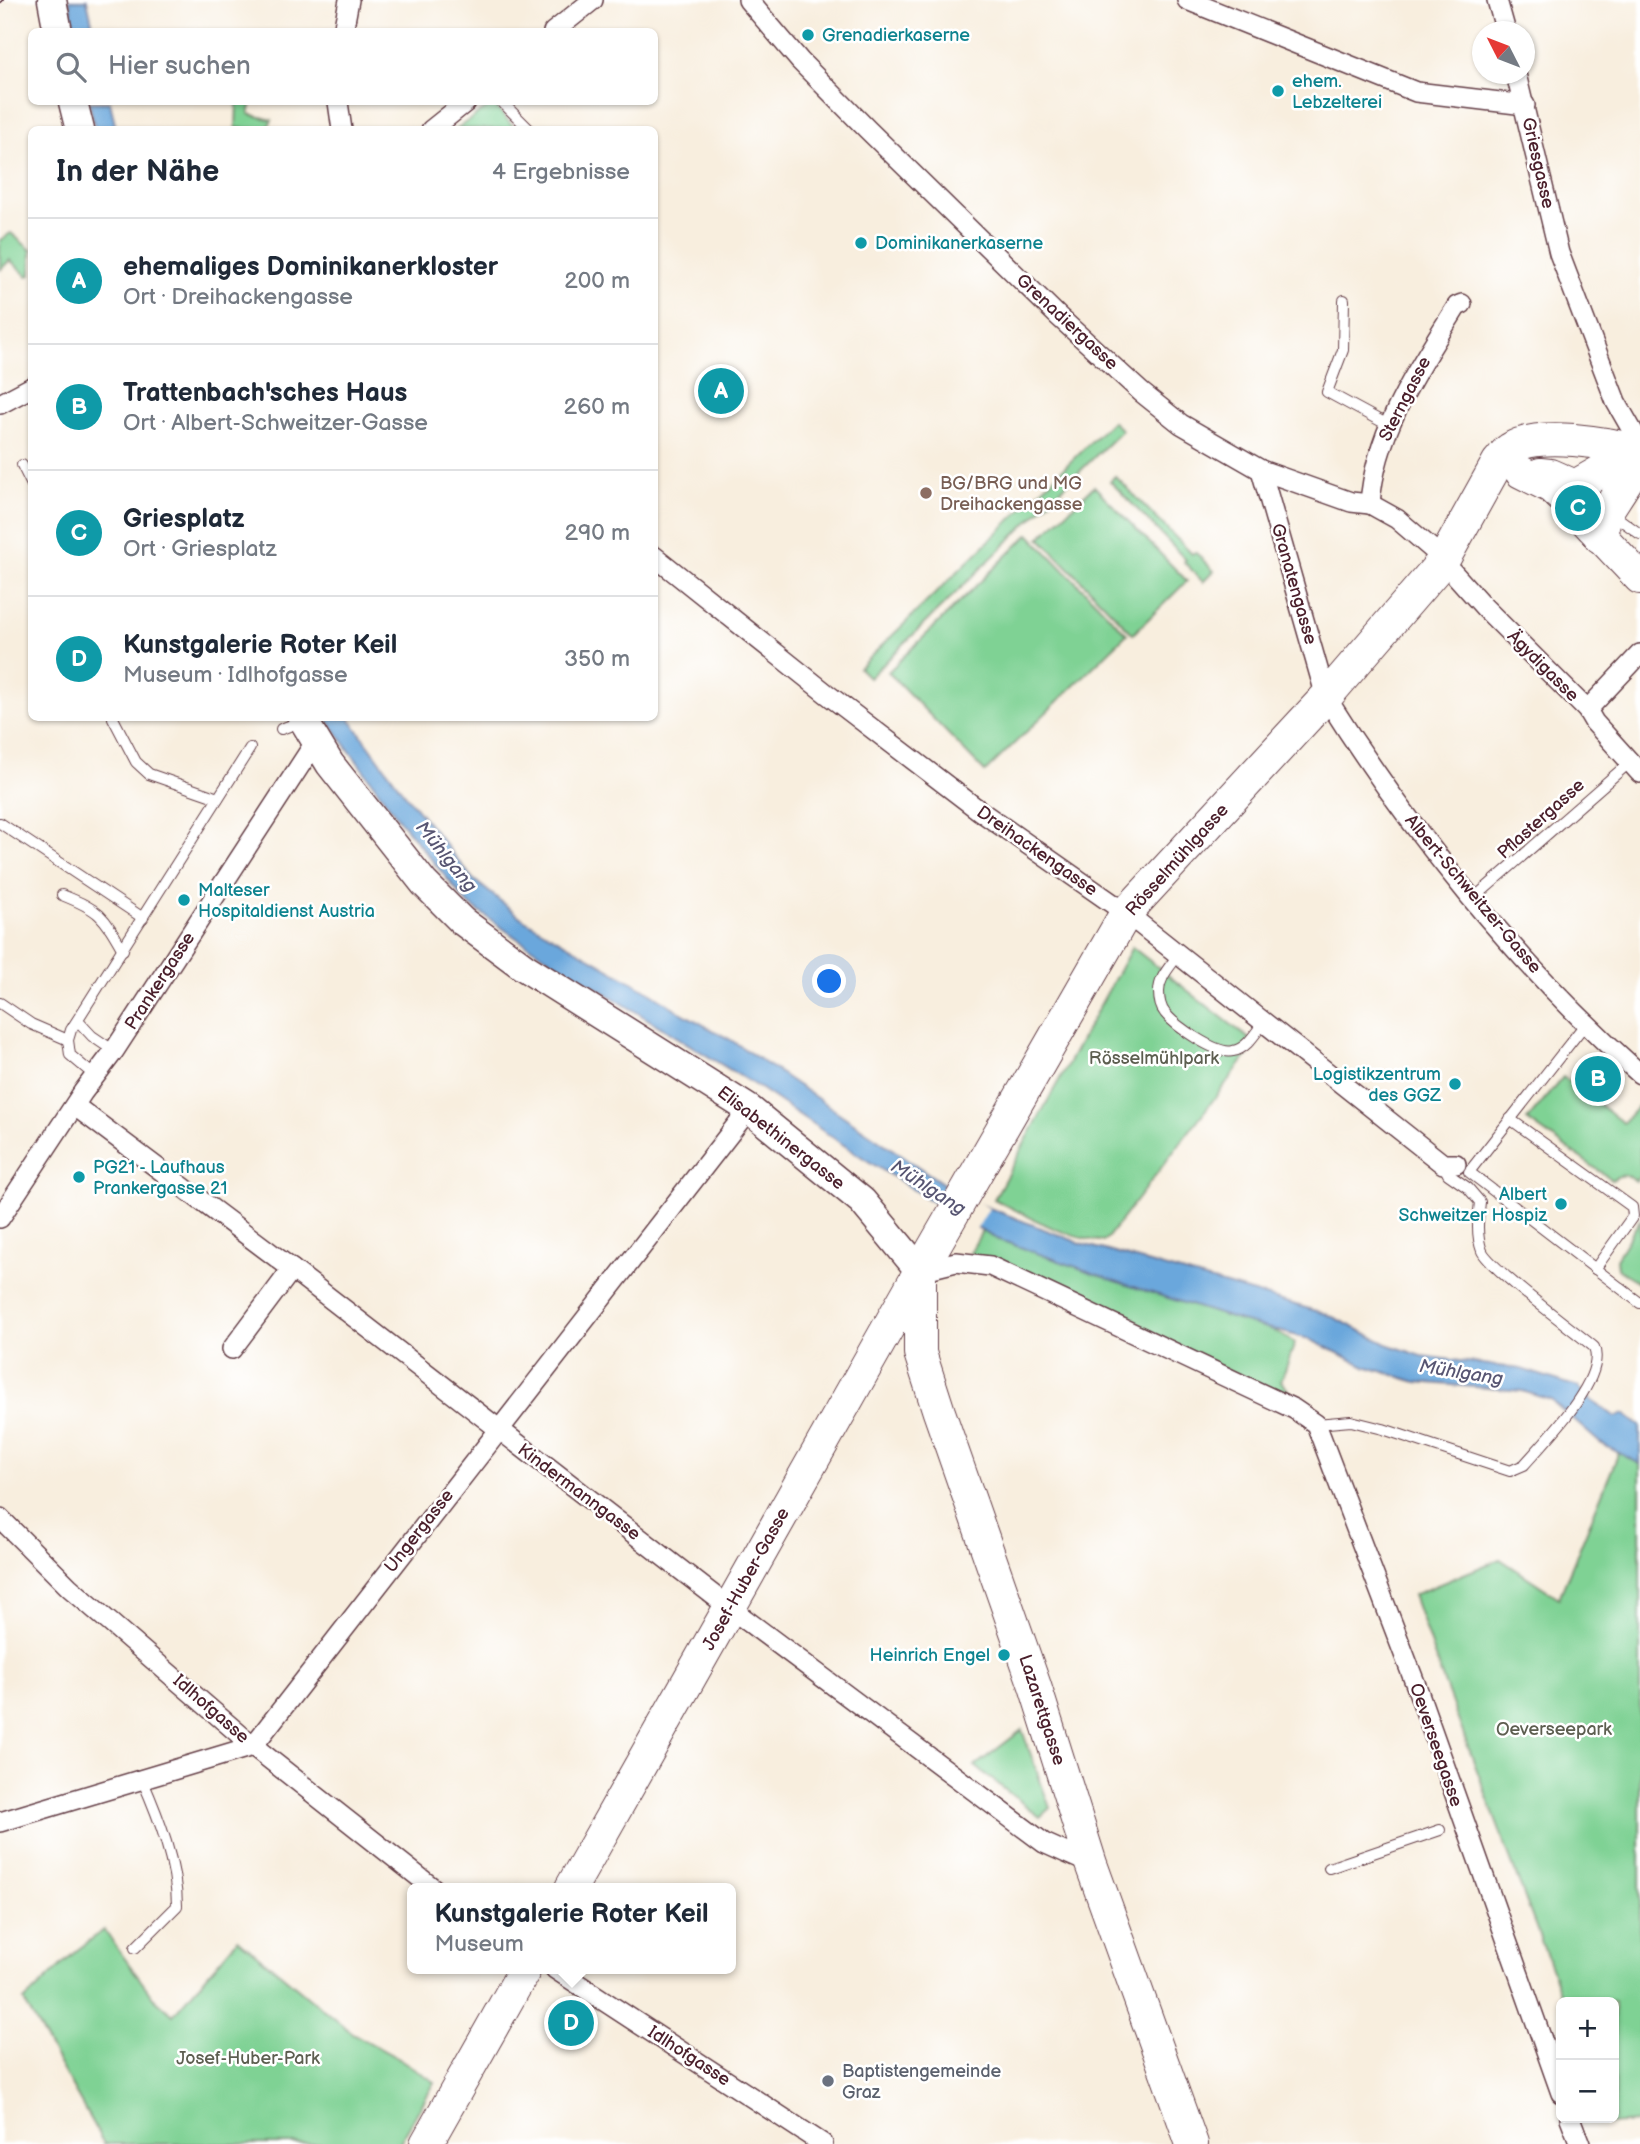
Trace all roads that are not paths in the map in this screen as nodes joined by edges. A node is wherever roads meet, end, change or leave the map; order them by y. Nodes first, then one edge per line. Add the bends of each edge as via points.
1 (52, 0) edge
2 (349, 0) edge
3 (593, 0) edge
4 (748, 0) edge
5 (1187, 0) edge
6 (1497, 0) edge
7 (1503, 21) edge
8 (57, 28) edge
9 (344, 28) edge
10 (558, 28) edge
11 (1519, 84) edge
12 (74, 105) edge
13 (338, 105) edge
14 (462, 105) edge
15 (505, 105) edge
16 (1525, 105) junction
17 (79, 126) edge
18 (341, 126) edge
19 (436, 126) edge
20 (526, 126) edge
21 (1344, 300) dead end
22 (1462, 304) dead end
23 (28, 389) edge
24 (0, 404) edge
25 (1390, 426) junction
26 (1640, 444) edge
27 (1640, 456) edge
28 (22, 465) dead end
29 (1261, 470) junction
30 (1521, 472) junction
31 (28, 477) edge
32 (1487, 481) junction
33 (1575, 486) junction
34 (1370, 503) junction
35 (1604, 524) junction
36 (1640, 534) edge
37 (658, 559) edge
38 (1443, 561) junction
39 (1640, 578) edge
40 (1640, 654) edge
41 (1326, 697) junction
42 (1587, 710) junction
43 (115, 721) edge
44 (302, 725) edge
45 (250, 748) dead end
46 (1635, 767) edge
47 (218, 798) junction
48 (0, 823) edge
49 (62, 895) dead end
50 (1473, 899) junction
51 (1126, 913) junction
52 (143, 918) junction
53 (124, 950) junction
54 (1178, 955) junction
55 (0, 1003) edge
56 (78, 1021) junction
57 (1264, 1022) junction
58 (1586, 1023) junction
59 (68, 1040) junction
60 (114, 1051) junction
61 (1640, 1074) edge
62 (95, 1076) junction
63 (75, 1106) junction
64 (749, 1109) junction
65 (1510, 1119) junction
66 (1449, 1164) joint
67 (0, 1218) edge
68 (292, 1269) junction
69 (1595, 1269) junction
70 (920, 1271) junction
71 (1640, 1303) edge
72 (232, 1349) dead end
73 (1316, 1424) junction
74 (498, 1430) junction
75 (0, 1518) edge
76 (730, 1608) junction
77 (253, 1746) junction
78 (142, 1779) junction
79 (0, 1822) edge
80 (1440, 1830) dead end
81 (1091, 1864) junction
82 (1329, 1868) dead end
83 (427, 1883) edge
84 (574, 1883) edge
85 (135, 1948) dead end
86 (522, 1974) edge
87 (563, 1974) edge
88 (1556, 2078) edge
89 (1572, 2123) edge
90 (426, 2144) edge
91 (822, 2144) edge
92 (1192, 2144) edge
93 (1580, 2144) edge

1 - 8 main road
2 - 9 street
3 - 10 street
4 - 29 street, Grenadiergasse via 800,61 1058,316 1181,424
5 - 16 street via 1416,92
6 - 7 street
11 - 16 street, Griesgasse
12 - 17 main road
13 - 18 street
14 - 19 street
15 - 20 lane
16 - 26 street, Griesgasse via 1559,253 1616,402
21 - 25 lane via 1343,350 1327,392
22 - 25 street, Sterngasse via 1417,370
23 - 24 street
25 - 34 street, Sterngasse via 1372,477
27 - 32 main road, Rösselmühlgasse via 1611,443 1540,439 1510,449
27 - 33 main road
27 - 35 main road
28 - 31 lane
29 - 34 street, Grenadiergasse via 1351,502
29 - 41 street, Granatengasse
30 - 32 main road
30 - 33 main road via 1550,475
30 - 35 main road
32 - 38 main road, Rösselmühlgasse
33 - 35 lane
34 - 38 street, Grenadiergasse via 1397,519
35 - 36 lane
35 - 39 main road
37 - 51 street, Dreihackengasse via 980,811
38 - 41 main road, Rösselmühlgasse
38 - 42 street, Ägydigasse
40 - 42 street
41 - 50 street, Albert-Schweitzer-Gasse via 1404,812
41 - 51 main road, Rösselmühlgasse
42 - 46 street, Ägydigasse
43 - 47 lane via 136,762 149,774
44 - 60 street, Prankergasse
44 - 64 main road, Elisabethinergasse via 424,883 462,922 524,967
45 - 47 lane
46 - 50 lane, Pflastergasse
47 - 52 lane
48 - 52 lane
49 - 53 lane via 84,903 106,919
50 - 58 street, Albert-Schweitzer-Gasse
51 - 54 street, Dreihackengasse
51 - 70 main road, Rösselmühlgasse
52 - 53 lane
53 - 56 lane
54 - 57 street, Dreihackengasse
54 - 57 lane via 1160,982 1160,1006 1166,1015 1210,1046 1231,1052 1247,1044
55 - 59 lane
56 - 59 lane
56 - 60 lane
57 - 66 street, Dreihackengasse
58 - 61 street, Albert-Schweitzer-Gasse
58 - 65 lane
59 - 62 lane via 70,1055
60 - 62 street, Prankergasse
62 - 63 street, Prankergasse
63 - 67 street, Prankergasse
63 - 68 street, Kindermanngasse
64 - 70 main road, Elisabethinergasse via 862,1200
64 - 74 street, Ungergasse
65 - 69 lane via 1632,1207 1633,1216
65 - 69 lane via 1469,1172
66 - 73 lane via 1448,1174 1480,1202 1483,1254 1594,1347 1597,1364 1586,1390 1524,1465 1510,1471 1372,1426 1351,1421
68 - 72 street
68 - 74 street, Kindermanngasse
69 - 71 lane
70 - 73 street via 956,1262 990,1266 1294,1409
70 - 76 main road, Josef-Huber-Gasse
70 - 81 main road, Lazarettgasse via 920,1353
73 - 88 street, Oeverseegasse via 1417,1688
74 - 76 street, Kindermanngasse
74 - 77 street, Ungergasse
75 - 77 street, Idlhofgasse via 69,1587
76 - 81 street, Kindermanngasse via 1044,1843
76 - 84 main road, Josef-Huber-Gasse
77 - 78 street
77 - 83 street, Idlhofgasse
78 - 79 street
78 - 85 lane via 177,1887 177,1906
80 - 82 lane
81 - 92 main road, Lazarettgasse
86 - 90 main road
87 - 91 street, Idlhofgasse
89 - 93 street

